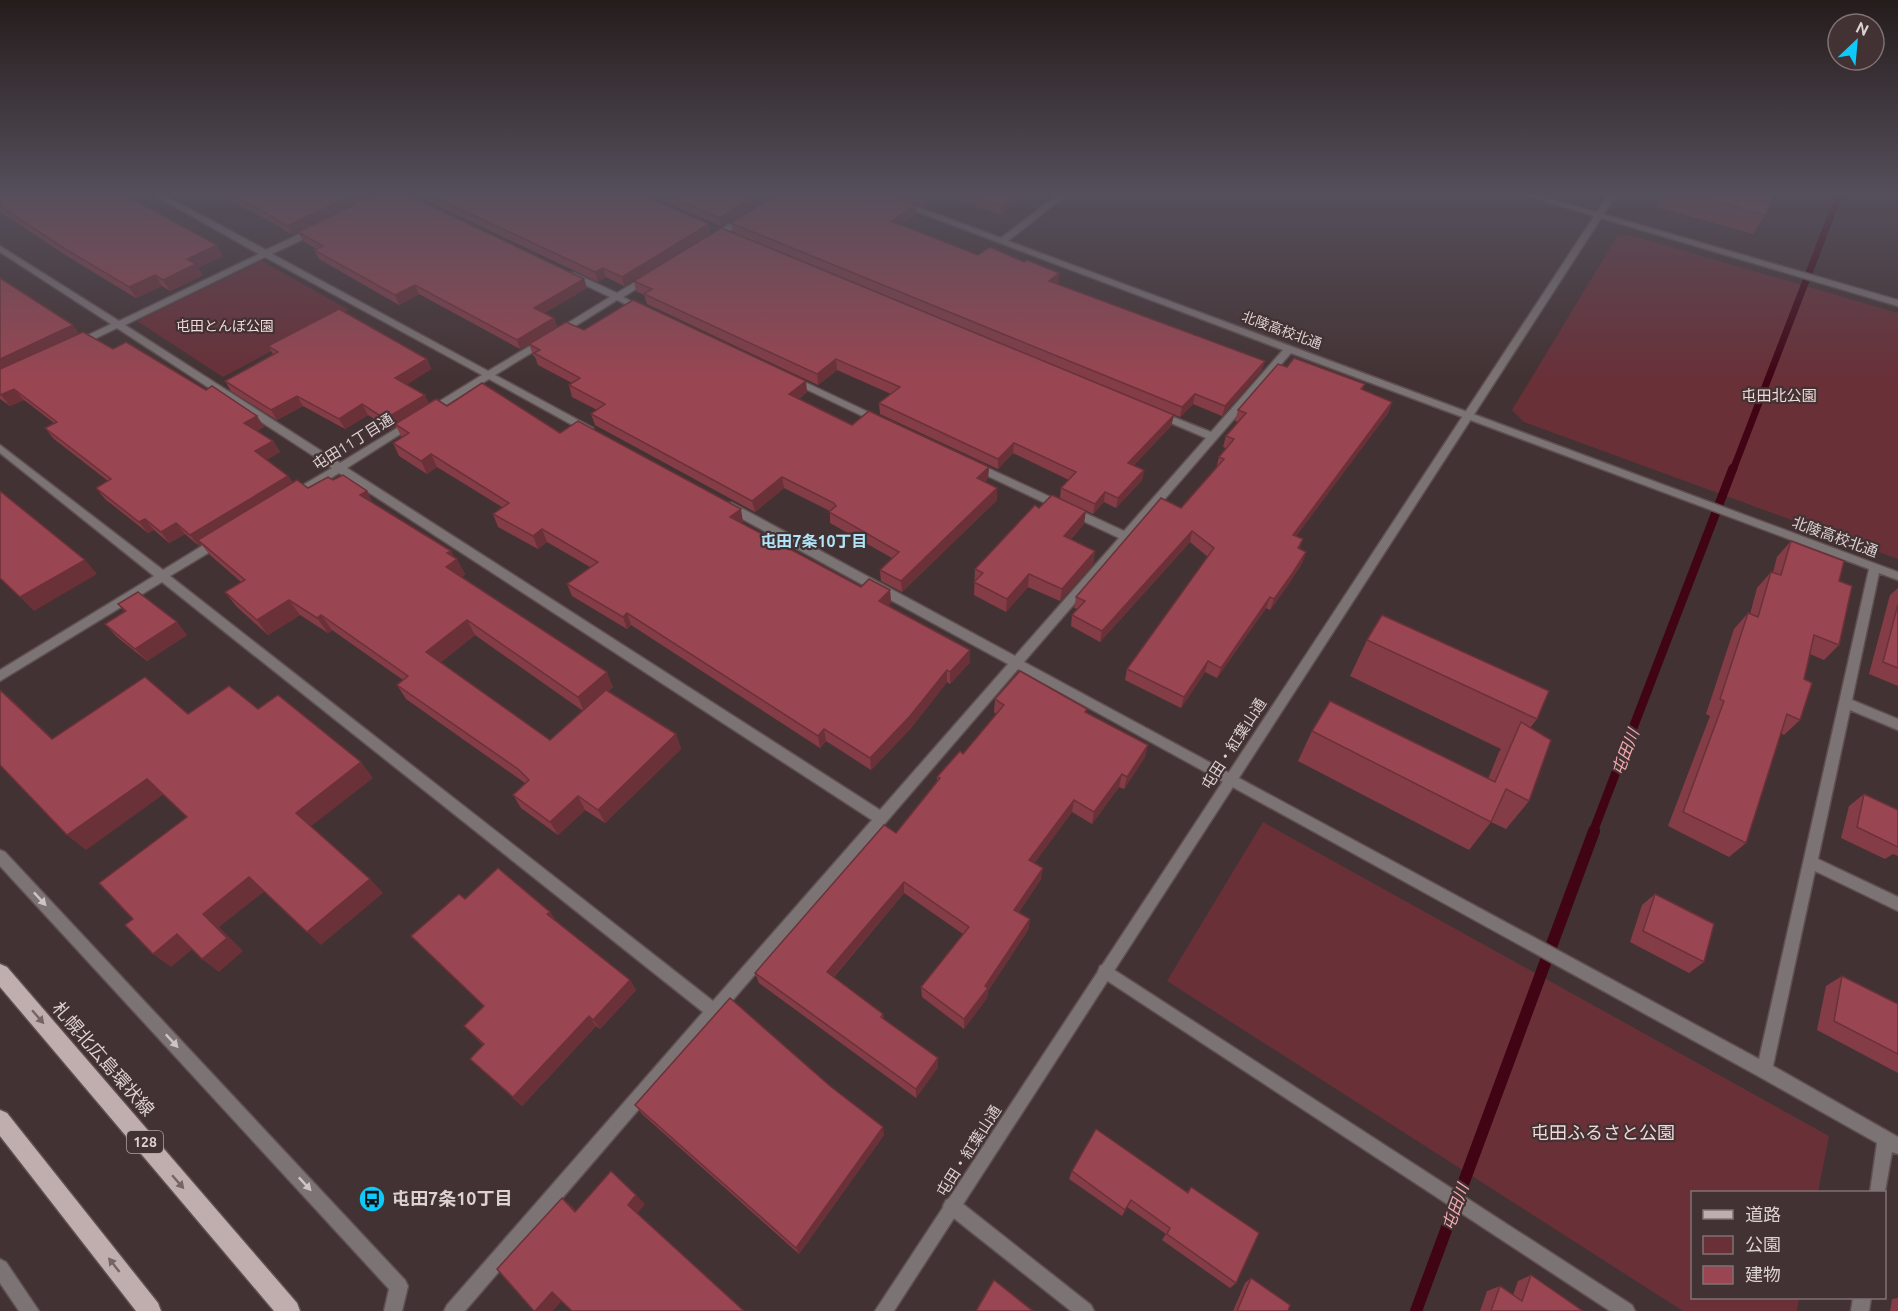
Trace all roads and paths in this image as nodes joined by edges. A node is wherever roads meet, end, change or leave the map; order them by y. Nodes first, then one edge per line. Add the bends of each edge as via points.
1 (13, 256) edge
2 (261, 256) edge
3 (270, 256) edge
4 (1039, 256) edge
5 (1573, 256) edge
6 (1737, 256) edge
7 (563, 272) edge
8 (655, 274) edge
9 (617, 297) junction
10 (1898, 303) edge
11 (650, 312) edge
12 (118, 324) junction
13 (1289, 349) junction
14 (64, 350) edge
15 (780, 374) edge
16 (489, 375) junction
17 (1147, 410) edge
18 (1468, 416) junction
19 (888, 425) edge
20 (1213, 437) junction
21 (603, 438) edge
22 (0, 448) edge
23 (964, 460) edge
24 (339, 467) junction
25 (717, 500) edge
26 (280, 504) edge
27 (231, 534) edge
28 (1127, 537) junction
29 (1875, 567) junction
30 (162, 576) junction
31 (1898, 576) edge
32 (1018, 663) junction
33 (0, 676) edge
34 (1845, 703) junction
35 (1898, 725) edge
36 (1231, 779) junction
37 (882, 819) junction
38 (0, 856) edge
39 (1810, 862) junction
40 (1898, 904) edge
41 (1105, 971) junction
42 (0, 973) edge
43 (714, 1011) junction
44 (1764, 1070) junction
45 (0, 1120) edge
46 (1892, 1143) edge
47 (1878, 1191) edge
48 (952, 1206) junction
49 (0, 1268) edge
50 (30, 1311) edge
51 (150, 1311) edge
52 (289, 1311) edge
53 (393, 1311) edge
54 (453, 1311) edge
55 (884, 1311) edge
56 (1085, 1311) edge
57 (1626, 1311) edge

1 - 12 street
2 - 12 street
3 - 16 street
4 - 13 street, 北陵高校北通
5 - 18 street, 屯田・紅葉山通
6 - 10 street
7 - 9 street
8 - 9 street, 屯田11丁目通
9 - 11 street
9 - 16 street, 屯田11丁目通
12 - 14 street
12 - 24 street
13 - 18 street, 北陵高校北通
13 - 20 street
15 - 19 street
16 - 21 street
16 - 24 street, 屯田11丁目通
17 - 20 street
18 - 29 street, 北陵高校北通
18 - 36 street, 屯田・紅葉山通
20 - 28 street
22 - 30 street
23 - 28 street
24 - 26 street, 屯田11丁目通
24 - 37 street
25 - 32 street
27 - 30 street
28 - 32 street
29 - 31 street, 北陵高校北通
29 - 34 street
30 - 33 street
30 - 43 street
32 - 36 street
32 - 37 street
34 - 35 street
34 - 39 street
36 - 41 street, 屯田・紅葉山通
36 - 44 street
37 - 43 street
38 -> 53 street via 399,1286
39 - 40 street
39 - 44 street
41 - 48 street, 屯田・紅葉山通
41 - 57 street
42 -> 52 main road, 札幌北広島環状線 / 128
43 - 54 street
44 - 46 street
51 -> 45 main road
46 - 47 street
48 - 55 street, 屯田・紅葉山通
48 - 56 street
49 - 50 street

